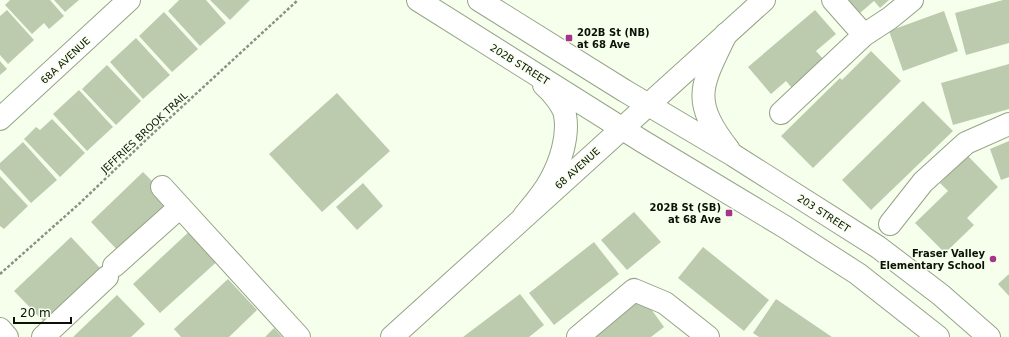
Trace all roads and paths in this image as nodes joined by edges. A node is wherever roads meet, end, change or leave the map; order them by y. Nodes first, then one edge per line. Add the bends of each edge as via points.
1 (129, 0) edge
2 (298, 0) edge
3 (418, 0) edge
4 (478, 0) edge
5 (764, 0) edge
6 (833, 0) edge
7 (912, 0) edge
8 (726, 34) junction
9 (864, 35) junction
10 (522, 66) junction
11 (648, 105) junction
12 (781, 113) dead end
13 (0, 119) edge
14 (1009, 124) edge
15 (622, 128) junction
16 (733, 155) junction
17 (162, 187) dead end
18 (180, 207) junction
19 (524, 216) junction
20 (890, 224) dead end
21 (0, 274) edge
22 (0, 329) edge
23 (7, 337) edge
24 (43, 337) edge
25 (300, 337) edge
26 (392, 337) edge
27 (578, 337) edge
28 (708, 337) edge
29 (938, 337) edge
30 (989, 337) edge

1 - 13 main road, 68A AVENUE
2 - 21 path, JEFFRIES BROOK TRAIL via 80,204
3 - 10 main road, 202B STREET
4 - 11 main road
5 - 8 main road, 68 AVENUE
6 - 9 main road
7 - 9 main road
8 - 11 main road, 68 AVENUE
8 - 16 main road via 706,75 702,101 707,118 716,134
9 - 12 main road
10 - 15 main road, 202B STREET
10 - 19 main road via 552,92 565,114 561,156 550,182
11 - 15 main road, 68 AVENUE
11 - 16 main road, 203 STREET
14 - 20 main road via 966,144 924,182
15 - 19 main road, 68 AVENUE
15 - 29 main road via 786,227 858,274
16 - 30 main road, 203 STREET via 878,247 941,295
17 - 18 main road
18 - 24 main road
18 - 25 main road
19 - 26 main road, 68 AVENUE
22 - 23 main road
27 - 28 main road via 634,290 665,303

